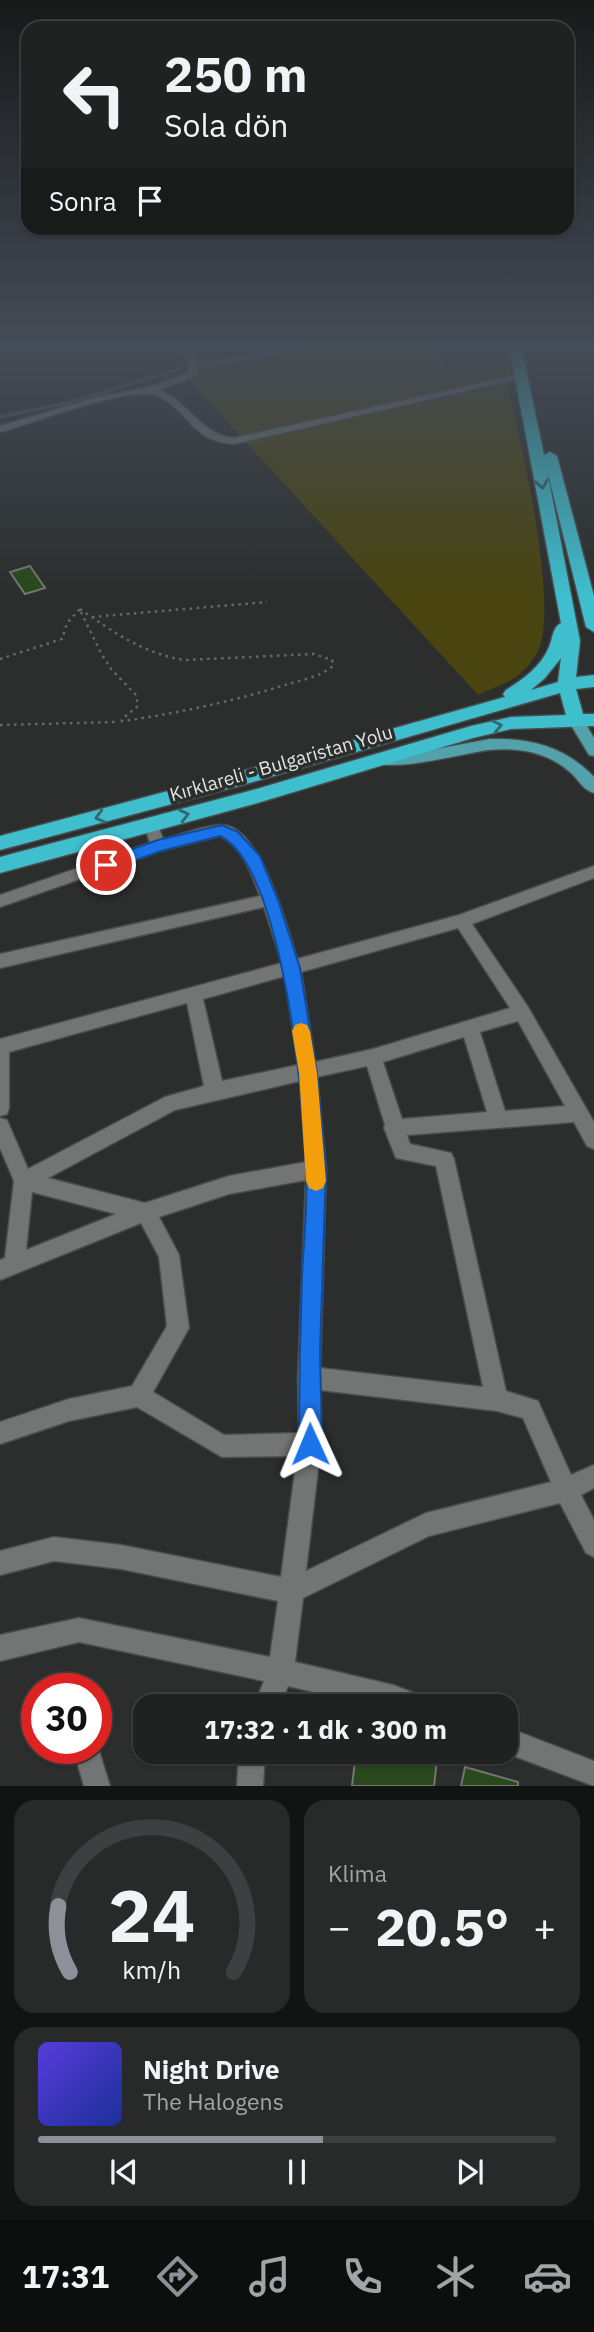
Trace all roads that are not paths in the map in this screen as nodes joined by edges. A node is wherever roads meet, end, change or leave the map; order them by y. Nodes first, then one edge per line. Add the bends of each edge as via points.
1 (200, 428) edge
2 (292, 428) edge
3 (532, 428) edge
4 (547, 428) edge
5 (591, 605) edge
6 (567, 609) junction
7 (594, 628) edge
8 (594, 681) edge
9 (566, 685) junction
10 (490, 708) junction
11 (585, 720) edge
12 (594, 751) edge
13 (374, 761) junction
14 (594, 787) edge
15 (150, 824) junction
16 (0, 843) edge
17 (158, 846) junction
18 (0, 864) edge
19 (594, 872) edge
20 (270, 900) junction
21 (0, 901) edge
22 (462, 921) junction
23 (0, 961) edge
24 (292, 968) junction
25 (193, 993) junction
26 (522, 1012) junction
27 (469, 1026) junction
28 (0, 1047) edge
29 (373, 1057) junction
30 (308, 1073) junction
31 (215, 1091) junction
32 (0, 1108) edge
33 (578, 1113) junction
34 (499, 1119) junction
35 (0, 1126) edge
36 (393, 1128) junction
37 (594, 1140) edge
38 (316, 1169) junction
39 (24, 1181) junction
40 (145, 1212) junction
41 (7, 1267) edge
42 (309, 1378) junction
43 (139, 1396) junction
44 (497, 1400) junction
45 (0, 1433) edge
46 (310, 1444) junction
47 (594, 1476) edge
48 (566, 1490) junction
49 (594, 1545) edge
50 (0, 1563) edge
51 (291, 1591) junction
52 (0, 1648) edge
53 (281, 1672) junction
54 (272, 1694) edge
55 (376, 1694) edge
56 (518, 1745) edge
57 (91, 1764) edge
58 (251, 1764) edge
59 (594, 1774) edge
60 (97, 1786) edge
61 (250, 1786) edge

1 - 2 street via 209,438 225,442
3 -> 6 highway
4 - 5 highway
5 - 7 highway
6 - 9 highway via 572,641
6 - 10 highway via 554,659 535,680
8 - 9 highway, Kırklareli - Bulgaristan Yolu
9 - 10 highway, Kırklareli - Bulgaristan Yolu
9 - 11 highway
10 -> 16 highway, Kırklareli - Bulgaristan Yolu
11 - 12 main road
13 -> 11 highway, Kırklareli - Bulgaristan Yolu via 511,723
13 - 14 main road via 417,758 476,744 517,744 565,759
15 -> 13 highway, Kırklareli - Bulgaristan Yolu
15 - 17 street
15 - 18 highway, Kırklareli - Bulgaristan Yolu
17 - 20 street via 222,830 252,856
17 - 21 street
19 - 22 street
20 - 23 street
20 - 24 street
22 - 24 street
22 - 26 street
24 - 25 street
24 - 30 street
25 - 28 street
25 - 31 street
26 - 27 street
26 - 33 street
27 - 29 street
27 - 34 street
28 - 32 street
29 - 30 street
29 - 36 street
30 - 31 street
30 - 38 street
31 - 39 street via 172,1103
33 - 34 street
33 - 37 street
34 - 36 street
35 - 39 street
36 - 44 street via 403,1152 444,1159
38 - 40 street via 229,1185
38 - 42 street
39 - 40 street
39 - 41 street
40 - 41 street
40 - 43 street via 169,1255 178,1328
42 - 44 street
42 - 46 street
43 - 45 street via 69,1410
43 - 46 street via 222,1446
44 - 48 street via 530,1409
46 - 51 street
47 - 48 street
48 - 49 street
48 - 51 street via 426,1525
50 - 51 street via 54,1549 121,1557
51 - 53 street
52 - 53 street via 79,1630
53 - 54 street
53 - 55 street
56 - 59 street
57 - 60 street
58 - 61 street

